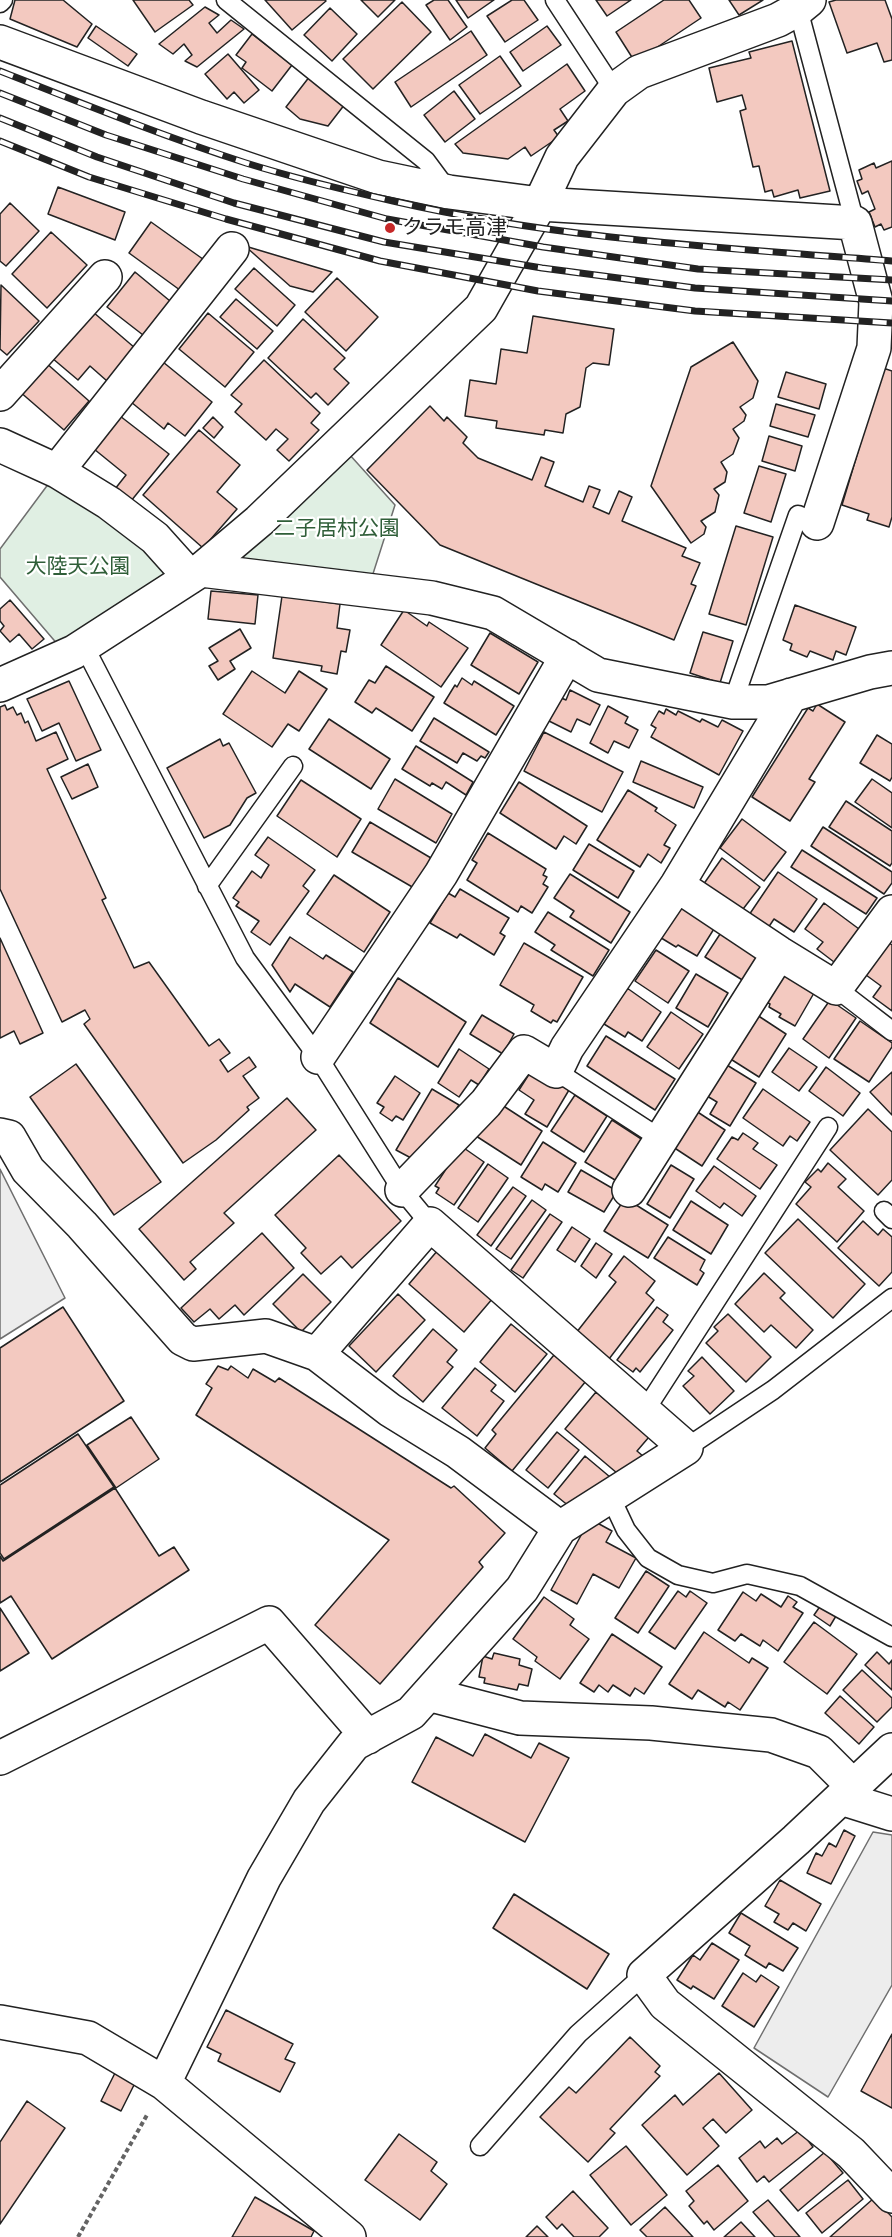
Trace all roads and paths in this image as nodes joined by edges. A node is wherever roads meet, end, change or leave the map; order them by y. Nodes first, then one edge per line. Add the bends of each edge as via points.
1 (226, 0) edge
2 (555, 0) edge
3 (803, 4) edge
4 (0, 42) edge
5 (614, 90) junction
6 (449, 192) junction
7 (540, 204) junction
8 (855, 223) junction
9 (232, 249) dead end
10 (105, 277) dead end
11 (883, 349) edge
12 (0, 394) edge
13 (0, 445) edge
14 (57, 471) junction
15 (817, 523) joint
16 (196, 574) junction
17 (84, 646) junction
18 (567, 656) junction
19 (892, 668) edge
20 (0, 685) edge
21 (791, 695) junction
22 (733, 702) junction
23 (293, 766) dead end
24 (677, 885) junction
25 (207, 886) junction
26 (892, 912) edge
27 (779, 954) junction
28 (836, 988) junction
29 (892, 1031) edge
30 (318, 1057) junction
31 (556, 1071) junction
32 (828, 1127) dead end
33 (0, 1134) edge
34 (661, 1139) junction
35 (402, 1190) junction
36 (629, 1190) dead end
37 (430, 1224) junction
38 (892, 1298) edge
39 (316, 1354) junction
40 (644, 1412) junction
41 (686, 1448) junction
42 (610, 1496) junction
43 (560, 1528) junction
44 (892, 1637) edge
45 (428, 1694) junction
46 (368, 1737) junction
47 (892, 1750) edge
48 (0, 1758) edge
49 (847, 1792) junction
50 (892, 1814) edge
51 (644, 1974) junction
52 (0, 2022) edge
53 (164, 2084) junction
54 (480, 2146) dead end
55 (892, 2196) edge
56 (78, 2237) edge
57 (349, 2237) edge

1 - 6 lane via 426,161
2 - 5 lane
3 - 5 street via 778,20 639,72
3 - 8 lane
4 - 6 street via 201,117 378,177
5 - 7 street via 561,157
6 - 7 street
7 - 8 street
7 - 16 street via 481,308 259,521
8 - 11 street via 876,302
9 - 14 street
10 - 12 street
11 - 15 street
13 - 14 street
14 - 16 street via 109,503
15 - 22 lane via 798,515
16 - 17 street
16 - 18 street via 432,598 493,613
17 - 20 street
17 - 25 lane
18 - 22 street via 598,675
18 - 30 street via 441,874
19 - 21 street
21 - 22 street via 768,702
21 - 24 street
23 - 25 lane
24 - 27 street
24 - 31 street via 567,1048
25 - 30 lane via 245,958
26 - 28 street
27 - 28 street
27 - 34 street
28 - 29 lane
30 - 35 lane
31 - 34 lane
31 - 35 street via 524,1052 486,1103
32 - 40 lane
33 - 39 street via 9,1137 27,1170 82,1225 183,1339 193,1344 266,1336
34 - 36 street
35 - 37 lane
37 - 39 street
37 - 40 street
38 - 41 lane via 773,1390
39 - 43 street
40 - 41 street
41 - 42 street
42 - 43 street
42 - 44 lane via 626,1530 648,1558 678,1575 713,1583 747,1574 800,1586
43 - 45 street via 522,1588
45 - 46 street via 411,1713
45 - 49 street via 520,1718 651,1723 771,1735 819,1752
46 - 48 street via 269,1623
46 - 53 street via 354,1744 309,1801 264,1878
47 - 49 street
49 - 50 street
49 - 51 street
51 - 54 lane via 578,2034
51 - 55 street via 665,2004 851,2153
52 - 53 street via 88,2038
53 - 56 path
53 - 57 street

